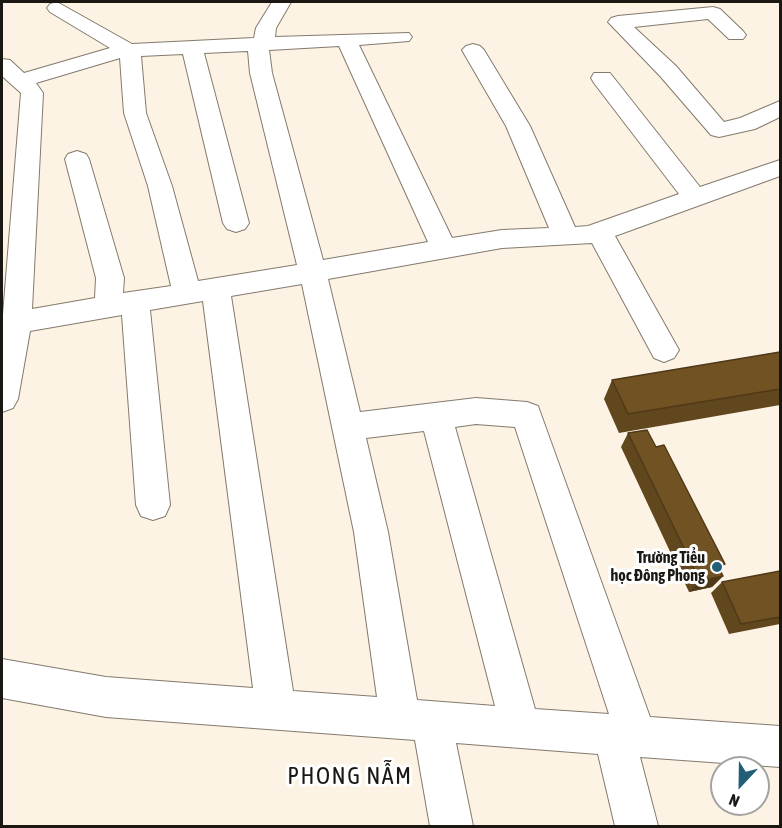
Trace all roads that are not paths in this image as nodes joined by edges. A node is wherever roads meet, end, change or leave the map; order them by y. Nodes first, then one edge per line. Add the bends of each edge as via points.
1 (281, 2) edge
2 (57, 8) dead end
3 (736, 34) dead end
4 (402, 37) dead end
5 (346, 39) junction
6 (261, 44) junction
7 (192, 47) junction
8 (129, 50) junction
9 (473, 50) dead end
10 (2, 65) edge
11 (602, 78) dead end
12 (15, 82) edge
13 (780, 108) edge
14 (77, 159) dead end
15 (780, 168) edge
16 (695, 198) junction
17 (236, 223) dead end
18 (599, 231) junction
19 (566, 236) junction
20 (444, 249) junction
21 (313, 272) junction
22 (201, 291) junction
23 (122, 304) junction
24 (16, 322) junction
25 (664, 350) dead end
26 (2, 399) edge
27 (436, 416) junction
28 (348, 427) junction
29 (153, 506) dead end
30 (2, 679) edge
31 (276, 710) junction
32 (416, 721) junction
33 (521, 729) junction
34 (626, 736) junction
35 (780, 747) edge
36 (451, 826) edge
37 (636, 826) edge

1 - 6 street
2 - 8 street
3 - 13 street via 713,14 618,22 668,71 719,130 747,124
4 - 5 street
5 - 6 street
5 - 20 street
6 - 7 street
6 - 21 street via 261,73
7 - 8 street
7 - 17 street
8 - 12 street
8 - 22 street via 135,113
9 - 19 street via 518,126
10 - 12 street
11 - 16 street
12 - 24 street via 32,93
14 - 23 street via 110,278
15 - 16 street
16 - 18 street
18 - 19 street
18 - 25 street
19 - 20 street via 502,239
20 - 21 street
21 - 22 street
21 - 28 street
22 - 23 street
22 - 31 street via 224,335
23 - 24 street
23 - 29 street
24 - 26 street
27 - 28 street
27 - 33 street
27 - 34 street via 484,411 526,415
28 - 32 street
30 - 31 street via 106,697
31 - 32 street
32 - 33 street
32 - 36 street
33 - 34 street
34 - 35 street
34 - 37 street

